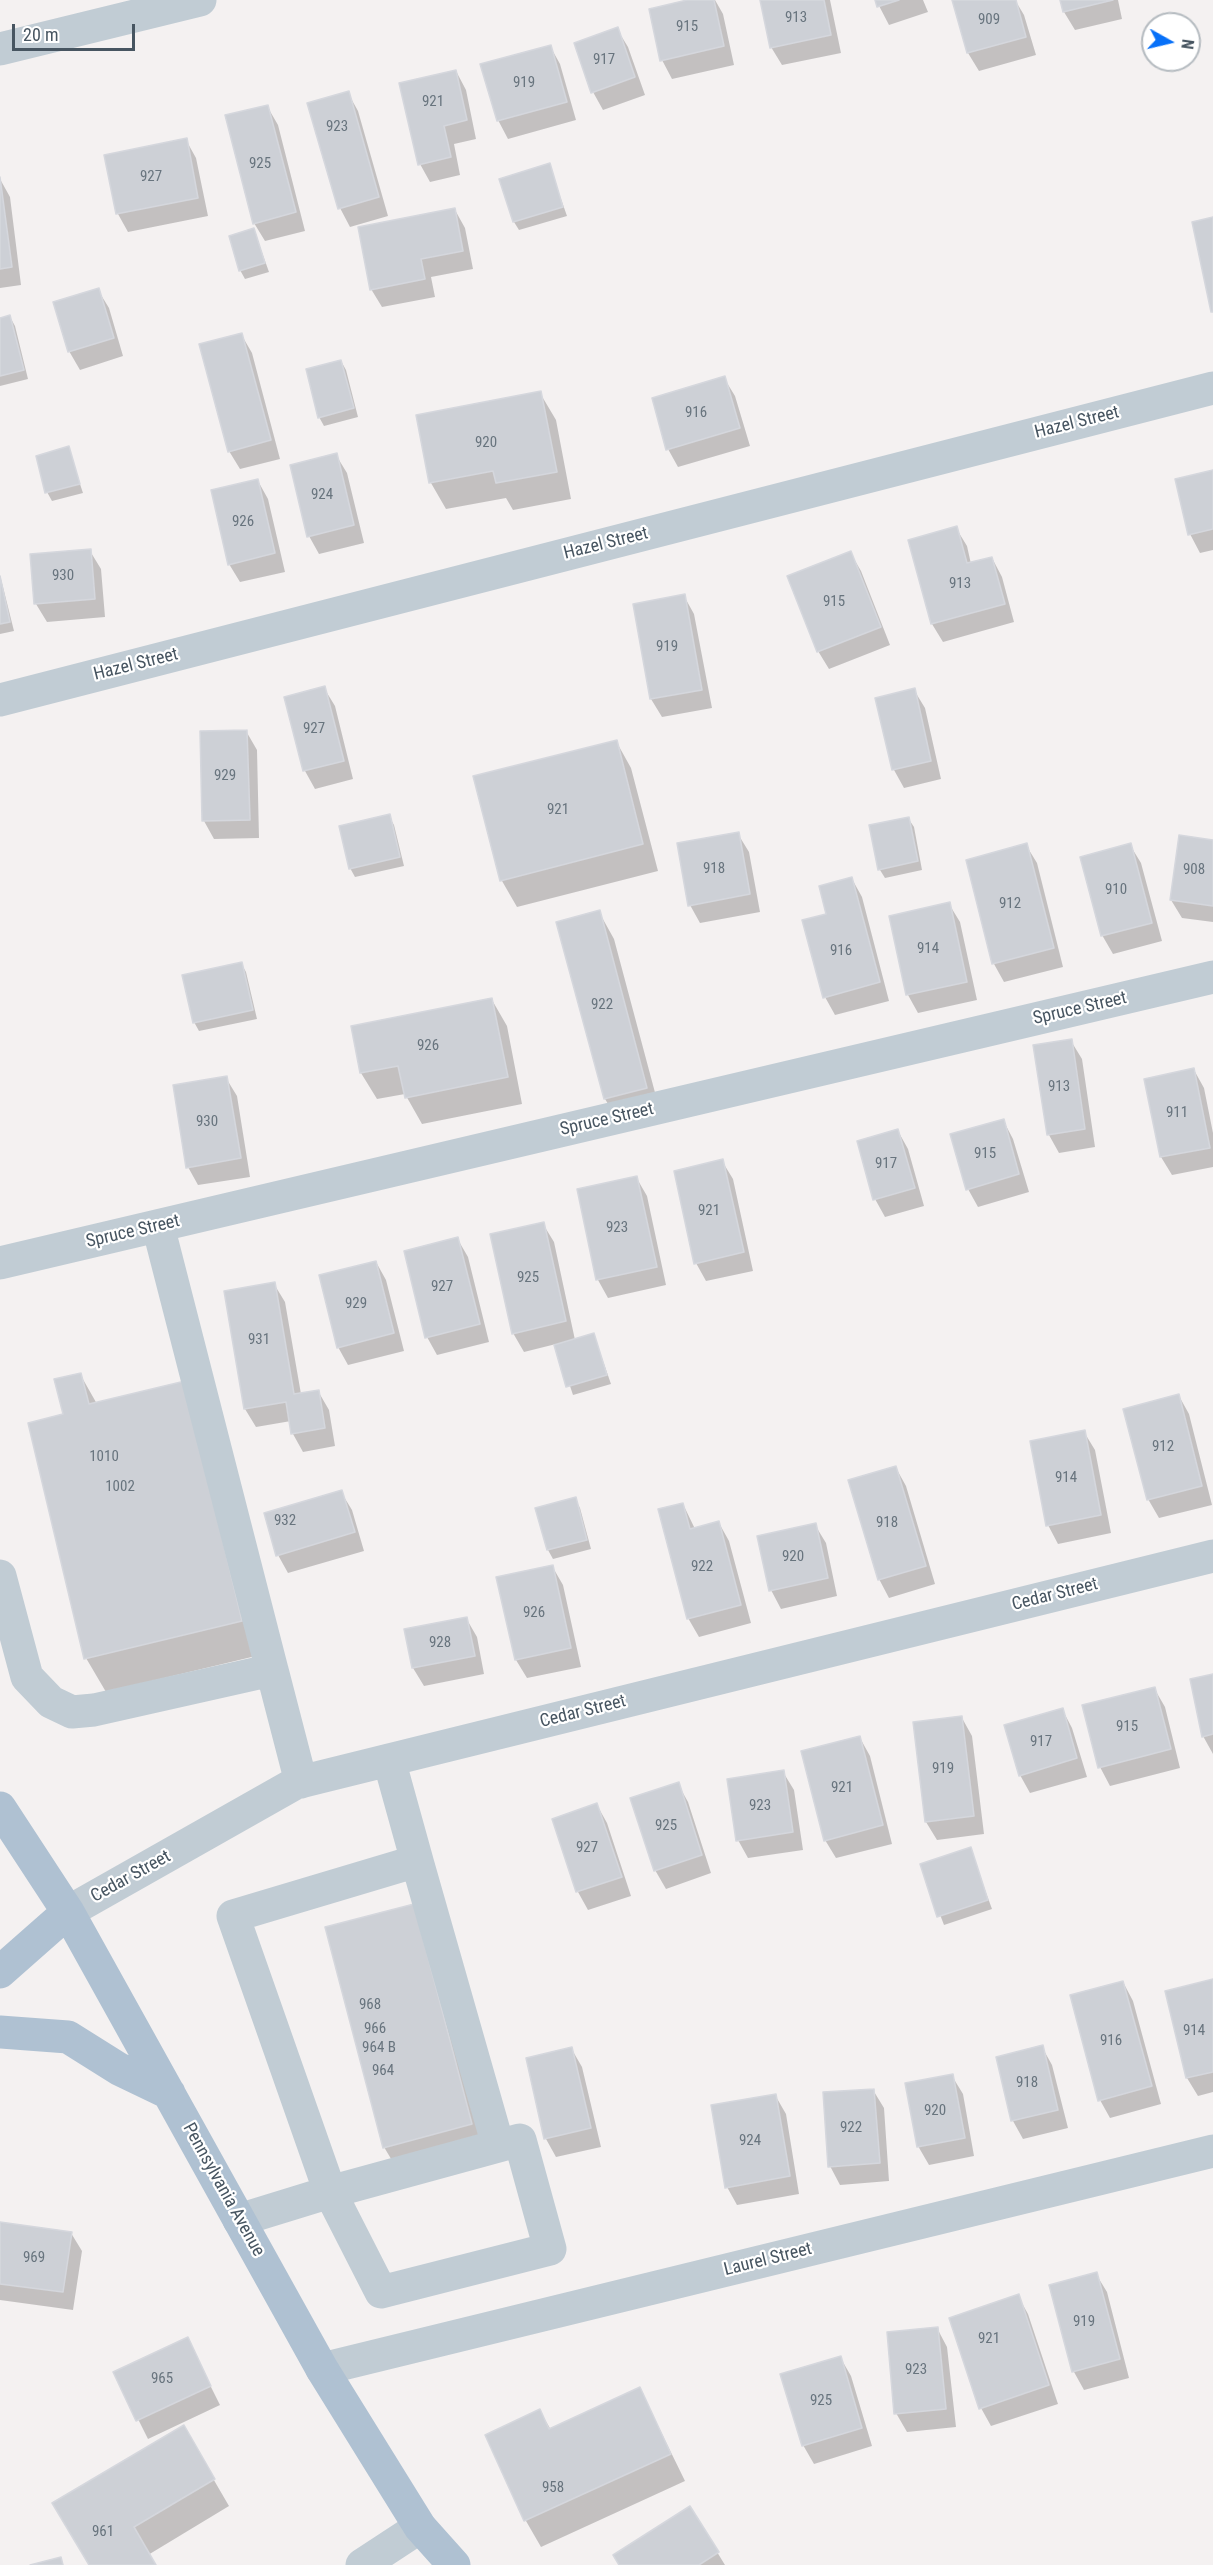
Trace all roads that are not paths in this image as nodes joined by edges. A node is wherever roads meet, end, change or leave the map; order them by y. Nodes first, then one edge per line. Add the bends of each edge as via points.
1 (200, 0) edge
2 (0, 49) edge
3 (1213, 388) edge
4 (0, 700) edge
5 (1213, 977) edge
6 (158, 1226) junction
7 (0, 1263) edge
8 (1213, 1556) edge
9 (0, 1576) edge
10 (272, 1670) junction
11 (389, 1760) junction
12 (301, 1782) junction
13 (0, 1808) edge
14 (417, 1861) junction
15 (68, 1912) junction
16 (0, 1972) edge
17 (0, 2032) edge
18 (169, 2093) junction
19 (498, 2145) junction
20 (1213, 2151) edge
21 (330, 2192) junction
22 (239, 2220) junction
23 (322, 2369) junction
24 (420, 2527) junction
25 (362, 2565) edge
26 (454, 2565) edge

1 - 2 street
3 - 4 street, Hazel Street
5 - 6 street, Spruce Street
6 - 7 street, Spruce Street
6 - 10 street
8 - 11 street, Cedar Street
9 - 10 street via 27,1677 51,1702 72,1712
10 - 12 street
11 - 12 street, Cedar Street
11 - 14 street
12 - 15 street, Cedar Street
13 - 15 main road, Pennsylvania Avenue
14 - 19 street
14 - 21 street via 232,1916
15 - 16 main road, Cedar Street
15 - 18 main road, Pennsylvania Avenue
17 - 18 main road via 68,2037 119,2069
18 - 22 main road, Pennsylvania Avenue
19 - 21 street
19 - 21 street via 520,2140 550,2249 381,2292
20 - 23 street, Laurel Street
21 - 22 street
22 - 23 main road, Pennsylvania Avenue
23 - 24 main road, Pennsylvania Avenue
24 - 25 street
24 - 26 main road, Pennsylvania Avenue

